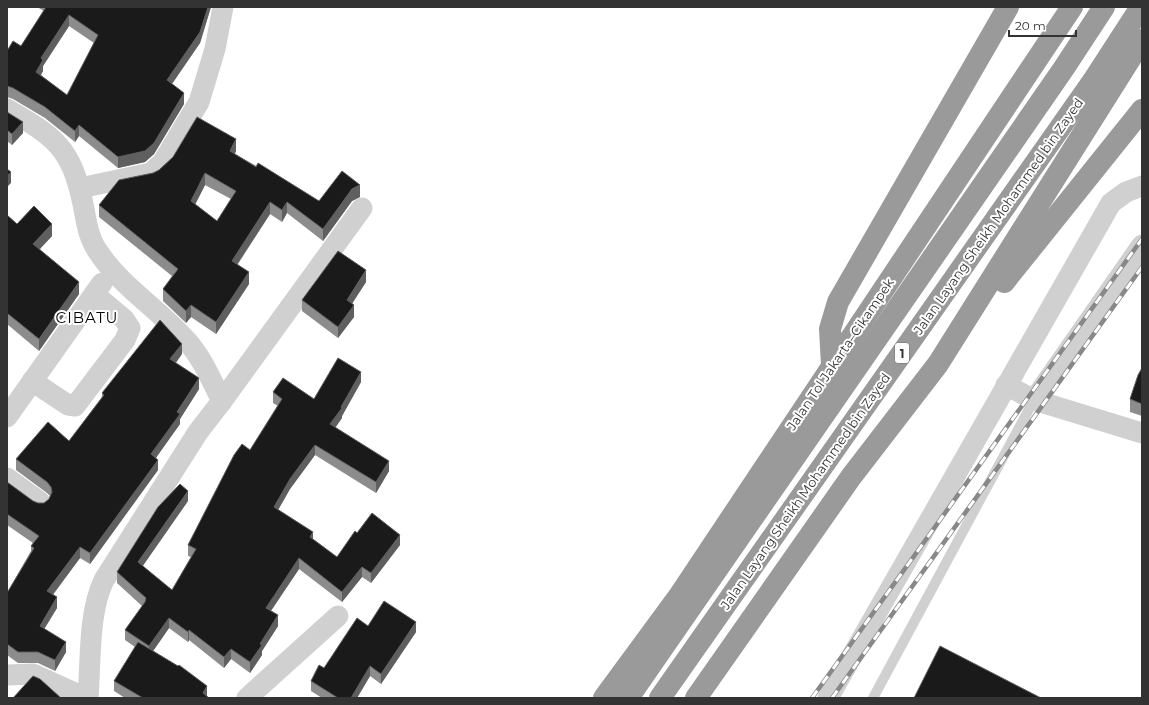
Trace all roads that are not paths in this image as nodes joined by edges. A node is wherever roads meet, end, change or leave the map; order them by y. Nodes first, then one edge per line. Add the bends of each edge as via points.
1 (223, 7) edge
2 (1008, 7) edge
3 (1072, 7) edge
4 (1104, 7) edge
5 (1141, 7) edge
6 (1142, 40) edge
7 (7, 109) edge
8 (1142, 110) edge
9 (1142, 186) edge
10 (80, 188) junction
11 (362, 208) dead end
12 (1142, 245) edge
13 (112, 270) junction
14 (94, 294) junction
15 (938, 364) junction
16 (832, 366) junction
17 (32, 381) junction
18 (1006, 385) junction
19 (1034, 400) junction
20 (222, 401) junction
21 (7, 417) edge
22 (1142, 433) edge
23 (7, 478) edge
24 (40, 502) edge
25 (338, 616) dead end
26 (7, 675) edge
27 (87, 698) edge
28 (247, 698) edge
29 (604, 698) edge
30 (628, 698) edge
31 (660, 698) edge
32 (696, 698) edge
33 (828, 698) edge
34 (873, 698) edge

1 - 10 street via 215,49 199,102 163,162 151,173
2 - 16 highway via 838,302 830,329
3 - 16 highway, Jalan Tol Jakarta–Cikampek
4 - 30 highway, Jalan Layang Sheikh Mohammed bin Zayed / 1
5 - 31 highway, Jalan Layang Sheikh Mohammed bin Zayed / 1 via 1086,91
6 - 15 highway
7 - 10 street via 41,128 61,146
8 - 15 highway
9 - 18 street via 1126,192 1111,203
10 - 13 street via 91,238 96,250
11 - 20 street
12 - 19 street
13 - 14 street
13 - 20 street via 186,340 202,360
14 - 17 street
14 - 17 street via 124,319 130,328 125,340 75,406 68,405
15 - 32 highway via 851,477
16 - 29 highway, Jalan Tol Jakarta–Cikampek via 679,596
17 - 21 street
18 - 19 street
18 - 33 street
19 - 22 street
19 - 34 lane
20 - 27 street via 198,432 98,593 94,610
23 - 24 street
25 - 28 street
26 - 27 street via 33,674

